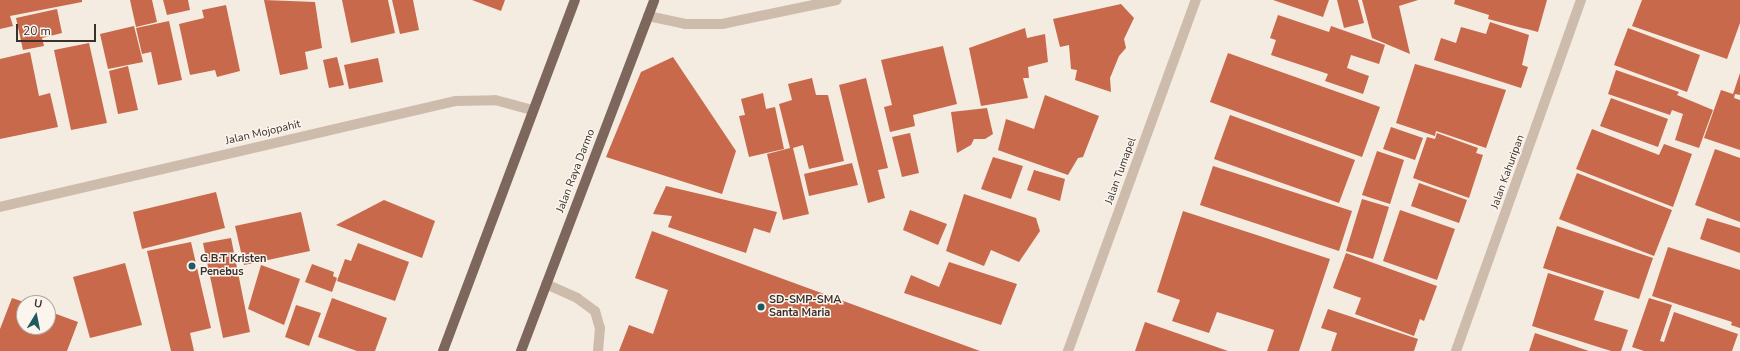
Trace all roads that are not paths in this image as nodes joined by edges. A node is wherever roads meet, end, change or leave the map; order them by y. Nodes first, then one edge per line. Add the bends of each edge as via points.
1 (574, 0) edge
2 (654, 0) edge
3 (837, 0) edge
4 (1196, 0) edge
5 (1581, 0) edge
6 (648, 16) junction
7 (533, 110) junction
8 (0, 208) edge
9 (546, 284) junction
10 (443, 351) edge
11 (521, 351) edge
12 (598, 351) edge
13 (1068, 351) edge
14 (1456, 351) edge

1 - 7 main road
2 - 6 main road, Jalan Raya Darmo
3 - 6 street via 722,24 685,24
4 - 13 street, Jalan Tumapel
5 - 14 street, Jalan Kahuripan
6 - 9 main road, Jalan Raya Darmo
7 - 8 street, Jalan Mojopahit via 495,100 456,101
7 - 10 main road
9 - 11 main road, Jalan Raya Darmo
9 - 12 street via 577,298 595,311 600,328

